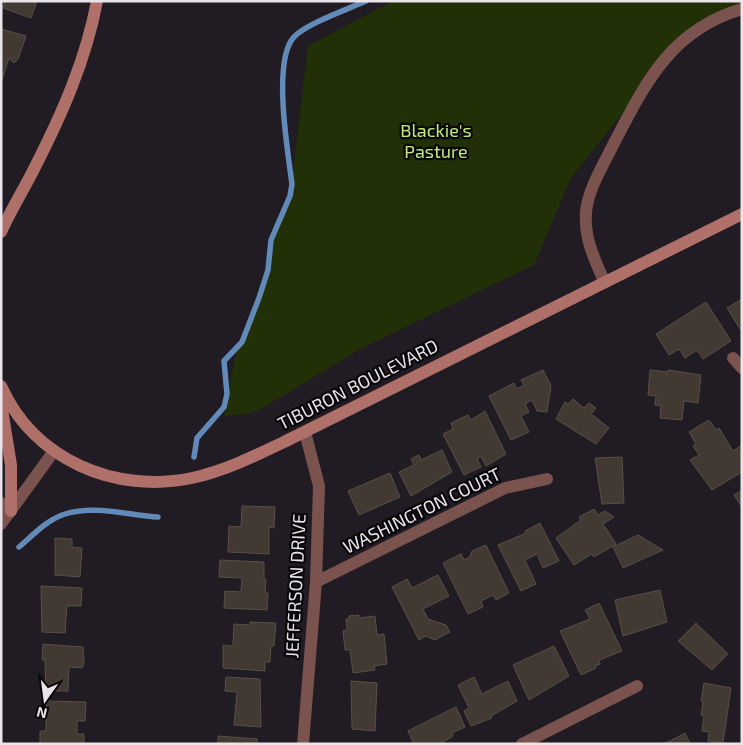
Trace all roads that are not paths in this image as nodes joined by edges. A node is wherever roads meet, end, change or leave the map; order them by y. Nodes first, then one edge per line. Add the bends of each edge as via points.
1 (97, 1) edge
2 (742, 9) edge
3 (742, 214) edge
4 (1, 232) edge
5 (604, 281) junction
6 (733, 358) dead end
7 (742, 368) edge
8 (1, 386) edge
9 (1, 403) edge
10 (305, 432) junction
11 (54, 451) junction
12 (547, 479) dead end
13 (1, 503) edge
14 (11, 511) junction
15 (1, 524) edge
16 (316, 582) junction
17 (637, 686) dead end
18 (303, 744) edge
19 (522, 744) edge

1 - 4 main road via 68,97
2 - 5 street via 710,22 667,55 640,93 590,196 586,223 589,245
3 - 5 main road, TIBURON BOULEVARD
5 - 10 main road, TIBURON BOULEVARD
6 - 7 street
8 - 11 main road, TIBURON BOULEVARD via 23,423
9 - 14 main road via 11,464
10 - 11 main road, TIBURON BOULEVARD via 223,469 192,478 160,482 108,477
10 - 16 street, JEFFERSON DRIVE via 319,486
11 - 14 street
12 - 16 street, WASHINGTON COURT via 505,488
13 - 14 street
14 - 15 street
16 - 18 street, JEFFERSON DRIVE
17 - 19 street

